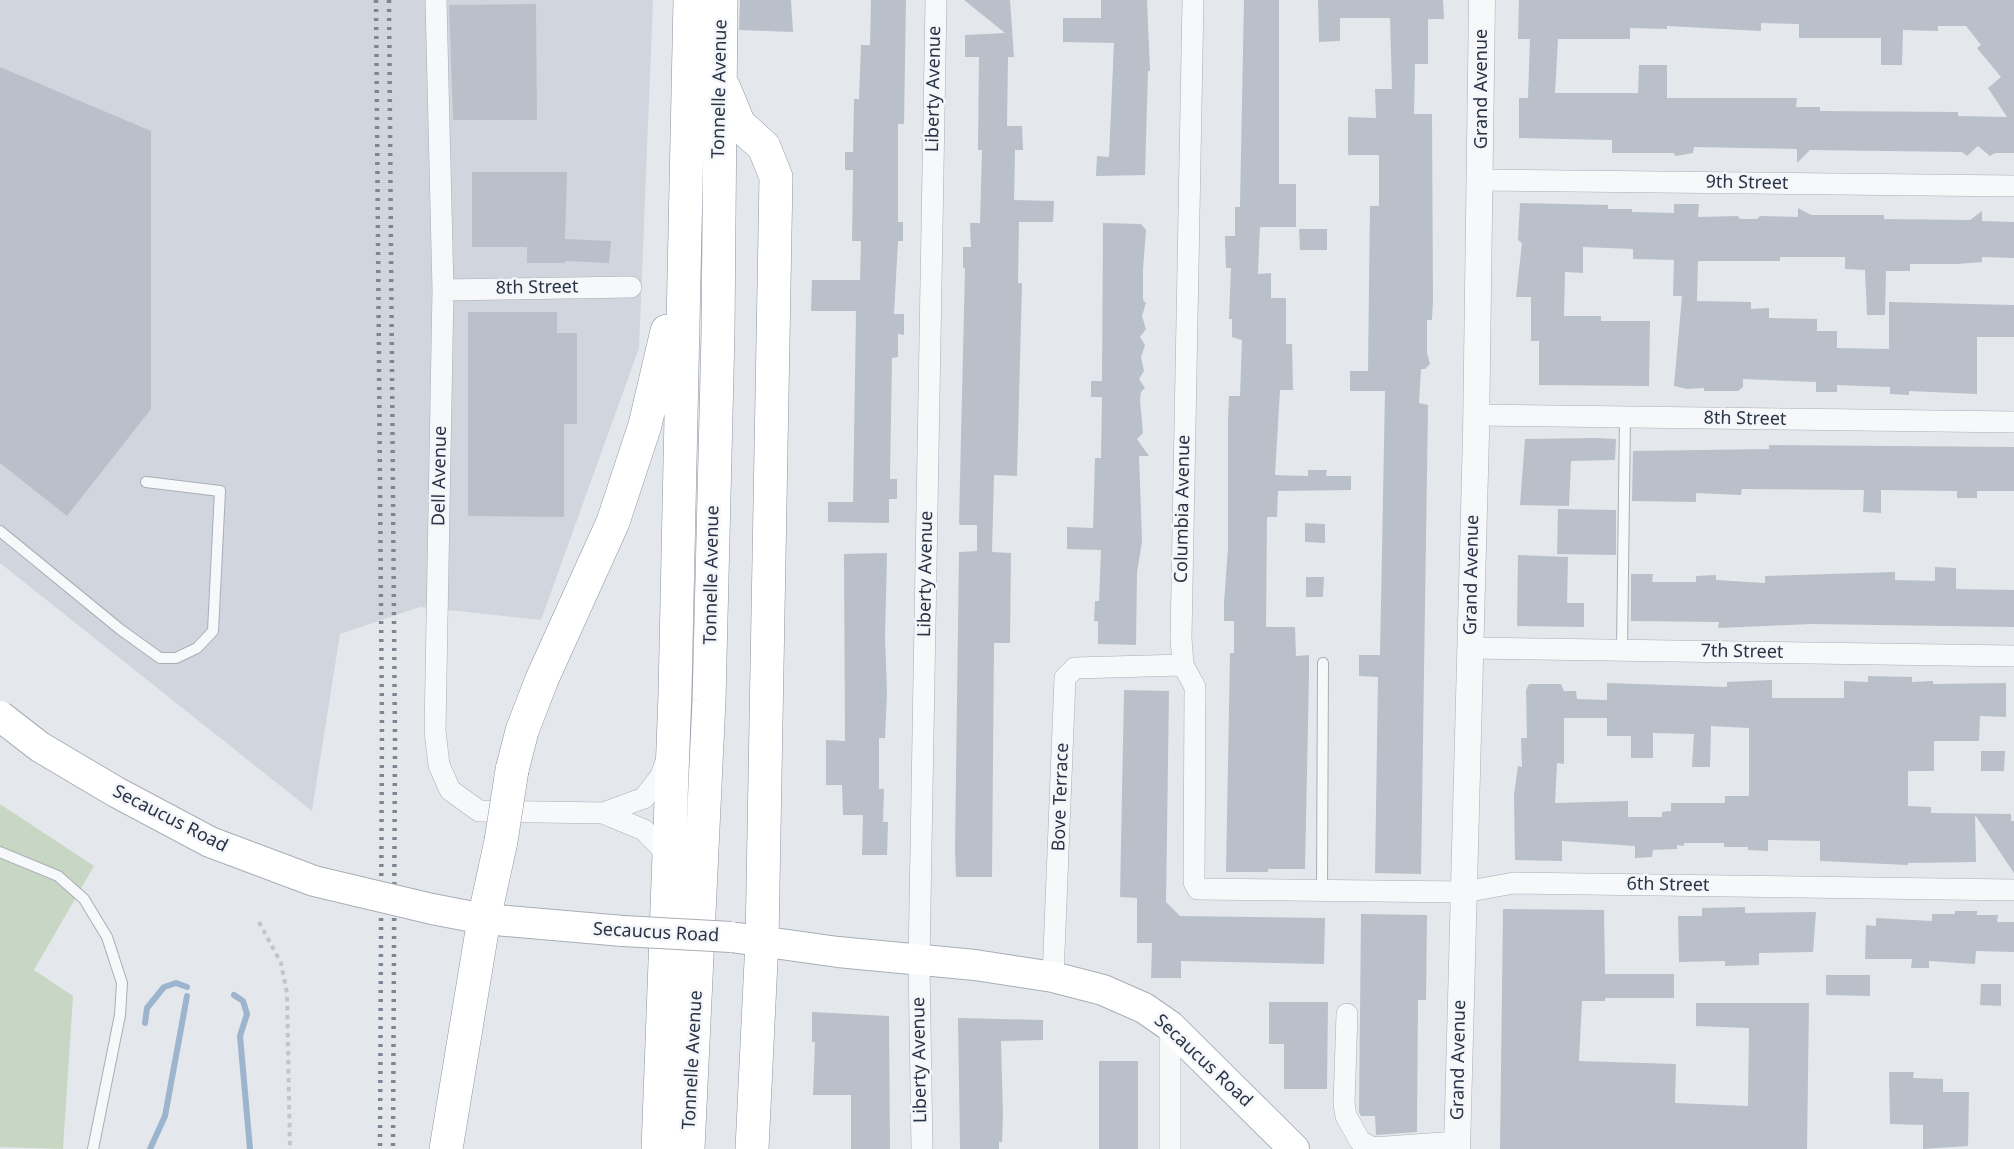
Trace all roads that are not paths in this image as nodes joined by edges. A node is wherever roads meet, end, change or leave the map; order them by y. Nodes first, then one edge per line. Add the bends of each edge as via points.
1 (436, 0) edge
2 (690, 0) edge
3 (721, 0) edge
4 (936, 0) edge
5 (1192, 0) edge
6 (1482, 0) edge
7 (720, 81) junction
8 (1481, 180) junction
9 (2014, 186) edge
10 (684, 257) junction
11 (631, 287) dead end
12 (443, 290) junction
13 (1476, 415) junction
14 (1625, 417) junction
15 (2014, 422) edge
16 (146, 482) dead end
17 (0, 531) edge
18 (1470, 648) junction
19 (1622, 650) junction
20 (2014, 656) edge
21 (1323, 663) dead end
22 (1183, 665) junction
23 (0, 716) edge
24 (672, 744) junction
25 (603, 813) junction
26 (0, 852) edge
27 (668, 854) junction
28 (2014, 890) edge
29 (1322, 892) junction
30 (1464, 892) junction
31 (484, 919) junction
32 (747, 939) junction
33 (919, 961) junction
34 (1053, 977) junction
35 (1347, 1014) dead end
36 (1170, 1026) junction
37 (1457, 1146) edge
38 (93, 1149) edge
39 (446, 1149) edge
40 (658, 1149) edge
41 (688, 1149) edge
42 (752, 1149) edge
43 (922, 1149) edge
44 (1170, 1149) edge
45 (1294, 1149) edge

1 - 12 street, Dell Avenue
2 - 10 highway, Tonnelle Avenue
3 - 7 highway, Tonnelle Avenue
4 - 33 street, Liberty Avenue
5 - 22 street, Columbia Avenue
6 - 8 street, Grand Avenue
7 - 32 highway via 740,124 764,147 776,177
7 - 41 highway, Tonnelle Avenue via 709,700
8 - 9 street, 9th Street
8 - 13 street, Grand Avenue
10 - 24 highway, Tonnelle Avenue
10 - 31 highway, bridge via 645,426 613,522 522,731
11 - 12 street, 8th Street
12 - 25 street, Dell Avenue via 435,731 439,765 450,790 479,811
13 - 14 street, 8th Street
13 - 18 street, Grand Avenue
14 - 15 street, 8th Street
14 - 19 lane
16 - 17 lane via 220,491 213,631 198,648 176,658 160,658 121,630
18 - 19 street, 7th Street
18 - 30 street, Grand Avenue
19 - 20 street, 7th Street
21 - 29 lane
22 - 29 street, Columbia Avenue via 1196,687 1194,882 1198,889
22 - 34 street, Bove Terrace via 1075,668 1065,678
23 - 31 main road, Secaucus Road, bridge via 40,747 210,842 314,881
24 - 25 street, Dell Avenue via 661,776 644,798
24 - 27 highway, Tonnelle Avenue
25 - 27 street, Dell Avenue via 644,830
26 - 38 lane via 58,876 84,899 107,937 122,983 120,1015
27 - 40 highway, Tonnelle Avenue
28 - 30 street, 6th Street via 1514,883
29 - 30 street, 6th Street
30 - 37 street, Grand Avenue
31 - 32 main road, Secaucus Road, bridge
31 - 39 highway
32 - 33 main road, Secaucus Road
32 - 42 highway
33 - 34 main road, Secaucus Road
33 - 43 street, Liberty Avenue
34 - 36 main road, Secaucus Road via 1103,990 1144,1008
35 - 37 street via 1344,1104 1346,1116 1360,1140 1373,1148
36 - 44 street
36 - 45 main road, Secaucus Road

